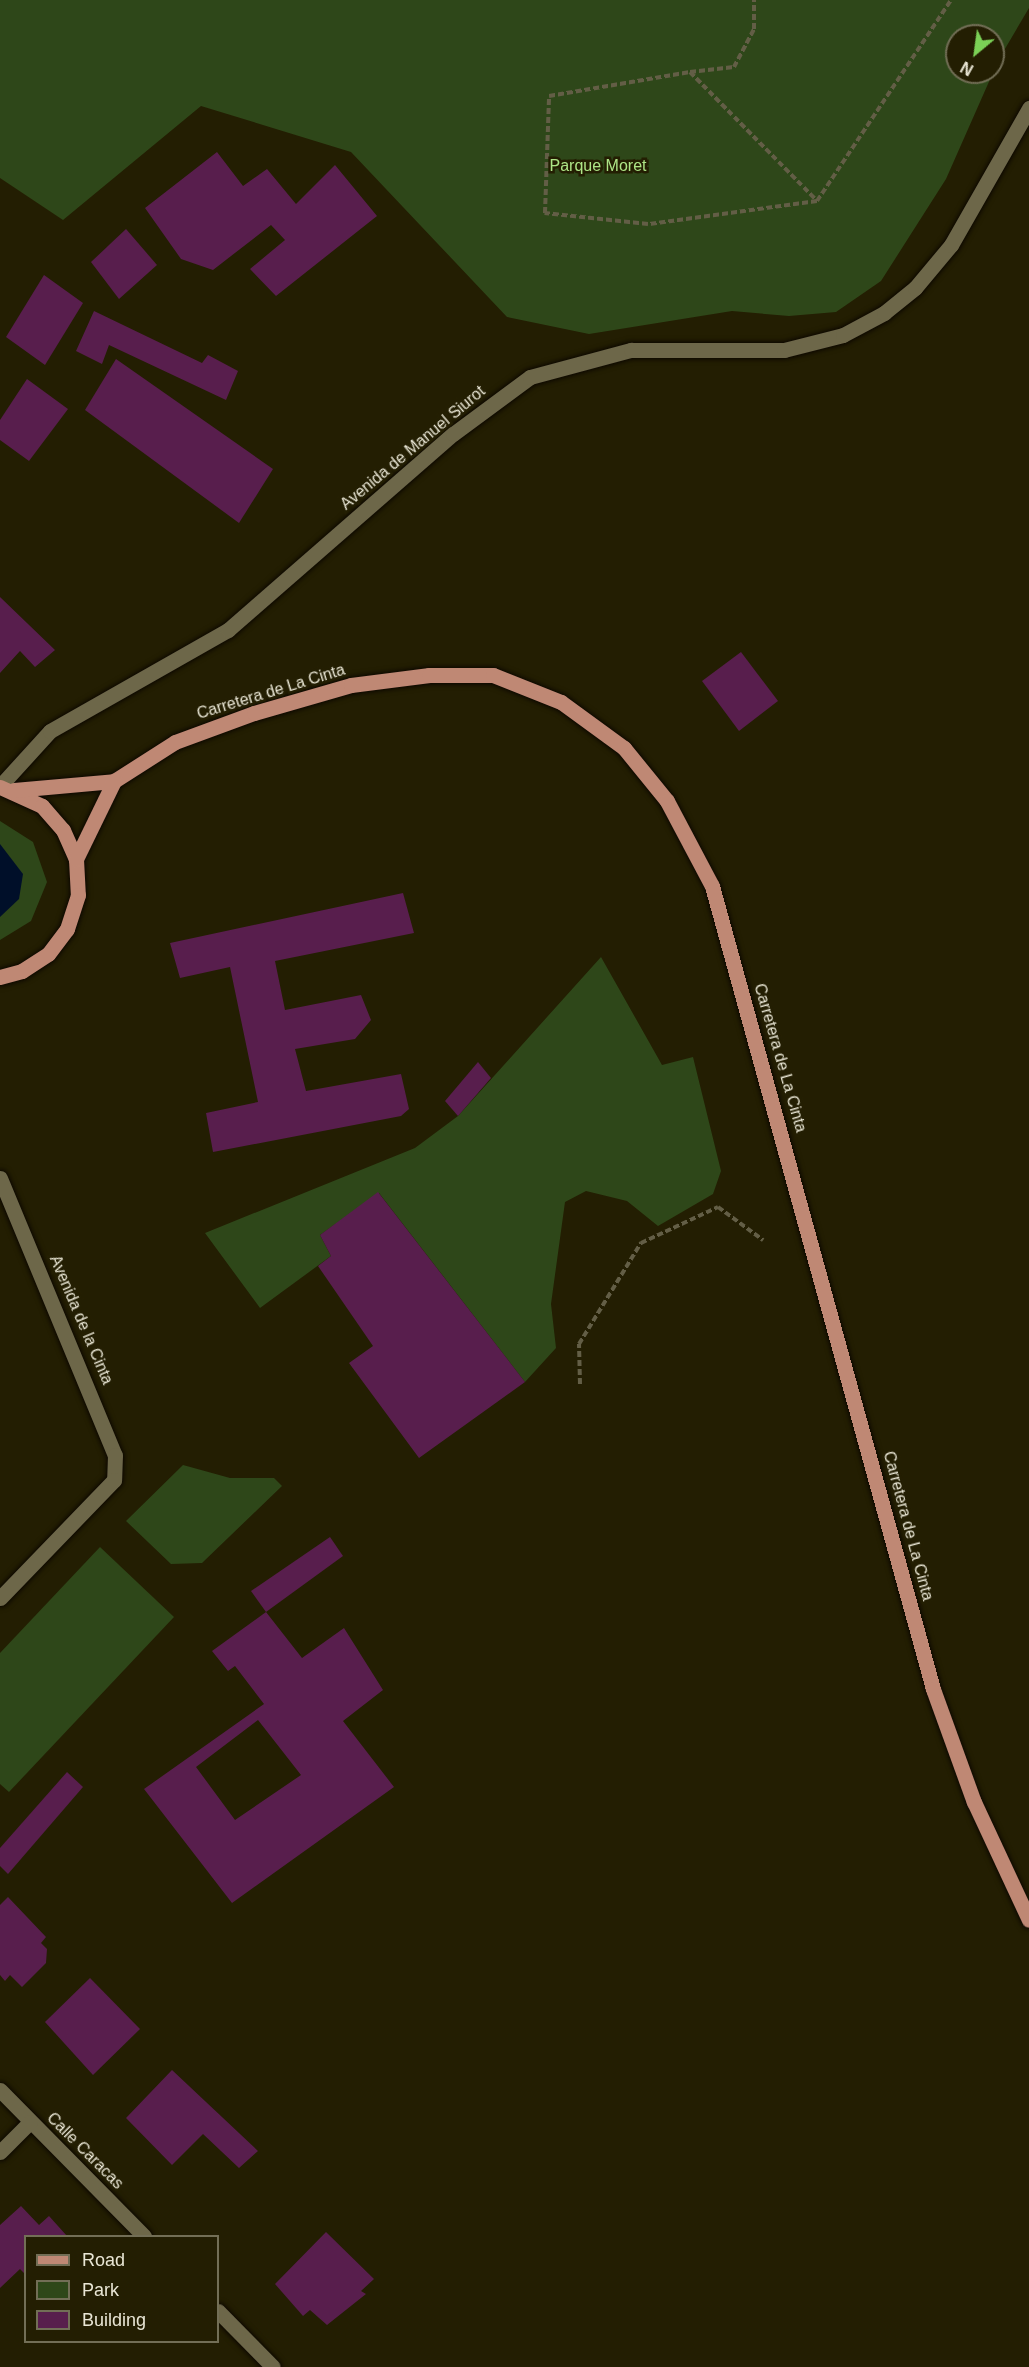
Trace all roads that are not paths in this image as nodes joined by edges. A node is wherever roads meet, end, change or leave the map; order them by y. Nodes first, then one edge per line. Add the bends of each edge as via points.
1 (1029, 108) edge
2 (114, 781) junction
3 (5, 788) edge
4 (76, 860) junction
5 (0, 977) edge
6 (0, 1178) edge
7 (0, 1598) edge
8 (1029, 1920) edge
9 (0, 2090) edge
10 (30, 2122) junction
11 (0, 2152) edge
12 (143, 2235) edge
13 (219, 2311) edge
14 (273, 2367) edge

1 - 3 street, Avenida de Manuel Siurot via 951,245 915,288 884,313 843,335 784,350 630,350 577,360 530,377 453,434 228,630 50,731
2 - 3 main road, Carretera de La Cinta
2 - 4 main road
2 - 8 main road, Carretera de La Cinta via 175,742 351,685 429,675 493,675 561,702 624,748 667,801 712,885 933,1689 974,1802
3 - 4 main road via 42,806 63,830
4 - 5 main road via 78,895 67,929 48,954 22,971
6 - 7 street, Avenida de la Cinta via 100,1411 115,1455 114,1480
9 - 10 street, Calle Caracas
10 - 11 street
10 - 12 street, Calle Caracas
13 - 14 street

